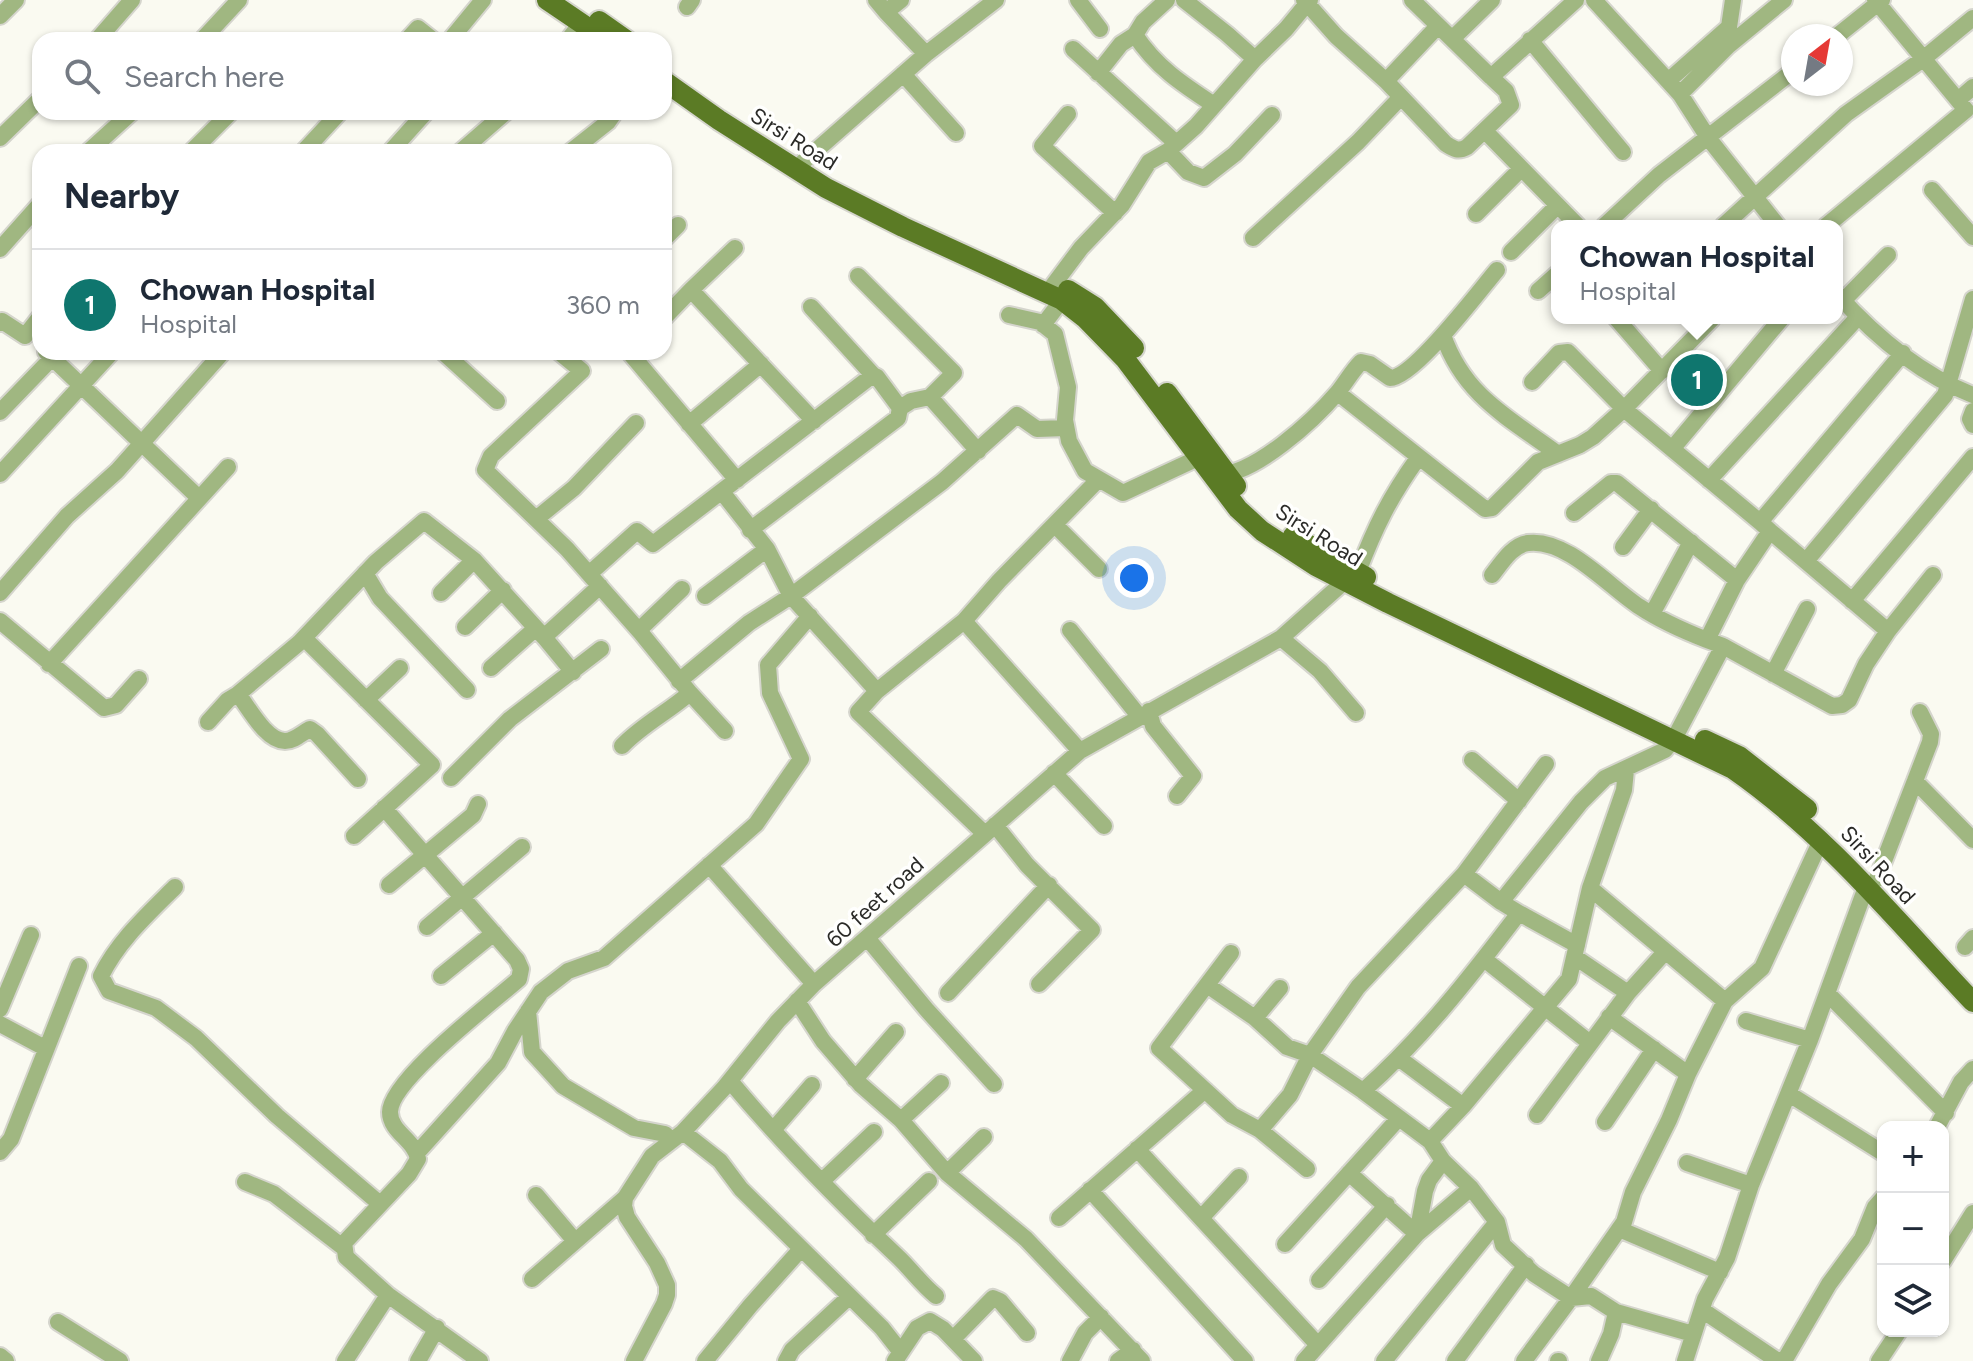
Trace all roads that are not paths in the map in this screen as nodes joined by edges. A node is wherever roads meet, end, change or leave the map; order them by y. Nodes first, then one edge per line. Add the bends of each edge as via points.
1 (16, 0) edge
2 (132, 0) edge
3 (239, 0) edge
4 (483, 0) edge
5 (547, 0) edge
6 (570, 0) edge
7 (901, 0) edge
8 (996, 0) edge
9 (1078, 0) edge
10 (1167, 0) edge
11 (1184, 0) edge
12 (1412, 0) edge
13 (1576, 0) edge
14 (1594, 0) edge
15 (1733, 0) edge
16 (1784, 0) edge
17 (1307, 1) edge
18 (1878, 1) edge
19 (1486, 2) edge
20 (881, 6) edge
21 (0, 16) edge
22 (1973, 18) edge
23 (581, 23) junction
24 (1851, 24) edge
25 (1438, 26) junction
26 (1100, 29) dead end
27 (104, 32) edge
28 (209, 32) edge
29 (457, 32) edge
30 (574, 32) edge
31 (594, 32) edge
32 (615, 32) edge
33 (1135, 35) junction
34 (1452, 39) junction
35 (1530, 40) junction
36 (1073, 49) dead end
37 (926, 54) junction
38 (1255, 59) junction
39 (1923, 59) junction
40 (672, 72) edge
41 (1098, 73) junction
42 (903, 74) junction
43 (1491, 77) junction
44 (1386, 81) junction
45 (1668, 81) junction
46 (1781, 81) edge
47 (672, 86) edge
48 (1973, 87) edge
49 (1680, 94) junction
50 (1401, 97) junction
51 (1214, 105) junction
52 (32, 107) edge
53 (1966, 110) edge
54 (1068, 114) dead end
55 (1272, 115) dead end
56 (123, 120) edge
57 (223, 120) edge
58 (333, 120) edge
59 (419, 120) edge
60 (497, 120) edge
61 (609, 120) edge
62 (1485, 131) junction
63 (956, 133) dead end
64 (0, 138) edge
65 (1709, 139) junction
66 (97, 144) edge
67 (199, 144) edge
68 (310, 144) edge
69 (397, 144) edge
70 (469, 144) edge
71 (580, 144) edge
72 (1172, 147) junction
73 (1623, 152) dead end
74 (803, 162) junction
75 (1521, 169) junction
76 (1932, 190) dead end
77 (1755, 196) junction
78 (1557, 206) junction
79 (32, 213) edge
80 (1115, 213) junction
81 (1476, 214) dead end
82 (1572, 220) edge
83 (1610, 220) edge
84 (1729, 220) edge
85 (1773, 220) edge
86 (1833, 220) edge
87 (678, 225) dead end
88 (672, 231) edge
89 (1973, 237) edge
90 (1253, 238) dead end
91 (735, 248) dead end
92 (0, 249) edge
93 (1511, 252) dead end
94 (1888, 255) dead end
95 (1497, 270) dead end
96 (858, 276) dead end
97 (1551, 279) edge
98 (691, 290) junction
99 (1055, 291) junction
100 (1538, 291) dead end
101 (1843, 294) edge
102 (1973, 299) edge
103 (1843, 300) edge
104 (811, 307) dead end
105 (672, 310) edge
106 (1009, 315) dead end
107 (1858, 317) junction
108 (1, 321) edge
109 (1623, 324) edge
110 (1707, 324) edge
111 (1777, 324) edge
112 (1043, 325) junction
113 (32, 327) edge
114 (1443, 335) junction
115 (25, 336) junction
116 (32, 341) edge
117 (1903, 353) junction
118 (41, 360) edge
119 (55, 360) edge
120 (104, 360) edge
121 (210, 360) edge
122 (452, 360) edge
123 (569, 360) edge
124 (635, 360) edge
125 (761, 364) junction
126 (1662, 371) junction
127 (873, 375) junction
128 (1532, 382) dead end
129 (80, 384) junction
130 (1948, 385) junction
131 (1338, 393) junction
132 (1973, 395) edge
133 (930, 397) junction
134 (497, 401) dead end
135 (900, 408) junction
136 (1624, 409) junction
137 (1973, 411) edge
138 (0, 412) edge
139 (814, 421) junction
140 (636, 423) dead end
141 (689, 424) junction
142 (1973, 425) edge
143 (1066, 428) junction
144 (142, 443) junction
145 (1672, 449) junction
146 (978, 451) junction
147 (1558, 454) junction
148 (1973, 457) edge
149 (1198, 458) junction
150 (1418, 458) junction
151 (228, 467) dead end
152 (0, 474) edge
153 (1220, 475) junction
154 (1099, 479) junction
155 (737, 480) junction
156 (1709, 480) junction
157 (722, 492) junction
158 (199, 498) junction
159 (1651, 509) junction
160 (1574, 513) dead end
161 (536, 519) junction
162 (1056, 526) junction
163 (1765, 526) junction
164 (750, 530) junction
165 (1691, 542) junction
166 (1623, 547) dead end
167 (767, 549) junction
168 (474, 560) junction
169 (1806, 561) junction
170 (1099, 569) dead end
171 (365, 573) junction
172 (1492, 575) dead end
173 (1933, 575) dead end
174 (1351, 576) junction
175 (594, 580) junction
176 (1737, 580) junction
177 (682, 589) dead end
178 (503, 590) junction
179 (0, 593) edge
180 (441, 593) dead end
181 (705, 596) dead end
182 (791, 596) junction
183 (1852, 601) junction
184 (1807, 609) dead end
185 (1652, 614) junction
186 (810, 616) junction
187 (0, 621) edge
188 (964, 621) junction
189 (465, 627) dead end
190 (639, 630) junction
191 (1070, 630) dead end
192 (1888, 631) junction
193 (540, 633) junction
194 (304, 638) junction
195 (1281, 638) junction
196 (1715, 643) junction
197 (601, 649) dead end
198 (49, 664) junction
199 (400, 668) dead end
200 (491, 668) dead end
201 (573, 672) junction
202 (1773, 674) junction
203 (139, 679) dead end
204 (684, 687) junction
205 (467, 690) dead end
206 (877, 691) junction
207 (238, 694) junction
208 (366, 700) junction
209 (1920, 712) dead end
210 (1144, 713) junction
211 (1356, 713) dead end
212 (208, 722) dead end
213 (725, 731) dead end
214 (1676, 734) junction
215 (622, 746) dead end
216 (1080, 751) junction
217 (1472, 760) dead end
218 (1546, 764) dead end
219 (1626, 770) junction
220 (1054, 773) junction
221 (451, 778) dead end
222 (358, 779) dead end
223 (1915, 781) junction
224 (1177, 796) dead end
225 (1519, 801) junction
226 (478, 804) dead end
227 (384, 808) junction
228 (1104, 826) dead end
229 (990, 830) junction
230 (354, 836) dead end
231 (1972, 836) edge
232 (1821, 840) junction
233 (522, 847) dead end
234 (425, 855) junction
235 (709, 865) junction
236 (1464, 874) junction
237 (1872, 883) junction
238 (389, 885) dead end
239 (1049, 885) junction
240 (175, 887) dead end
241 (1590, 888) junction
242 (462, 897) junction
243 (1501, 902) junction
244 (1519, 913) junction
245 (427, 927) dead end
246 (494, 933) junction
247 (31, 935) dead end
248 (868, 939) junction
249 (1576, 951) junction
250 (1665, 952) junction
251 (1231, 953) dead end
252 (1484, 959) junction
253 (79, 966) dead end
254 (441, 976) dead end
255 (1973, 982) edge
256 (814, 984) junction
257 (1039, 984) dead end
258 (1207, 985) junction
259 (1280, 988) dead end
260 (948, 993) dead end
261 (1628, 993) junction
262 (1828, 994) junction
263 (797, 1001) junction
264 (1725, 1001) junction
265 (1973, 1002) edge
266 (1543, 1008) junction
267 (0, 1009) edge
268 (528, 1011) junction
269 (1609, 1017) junction
270 (1255, 1018) junction
271 (1746, 1021) dead end
272 (0, 1024) edge
273 (896, 1032) dead end
274 (1810, 1040) junction
275 (1590, 1043) junction
276 (45, 1048) junction
277 (1654, 1049) junction
278 (1310, 1055) junction
279 (1400, 1059) junction
280 (1973, 1069) edge
281 (1688, 1074) junction
282 (855, 1079) junction
283 (730, 1081) junction
284 (941, 1083) dead end
285 (994, 1084) dead end
286 (812, 1085) dead end
287 (1205, 1090) junction
288 (1363, 1091) junction
289 (1789, 1094) junction
290 (1463, 1106) junction
291 (1537, 1115) dead end
292 (1399, 1118) junction
293 (901, 1120) junction
294 (1941, 1120) edge
295 (1605, 1122) dead end
296 (773, 1130) junction
297 (1260, 1130) junction
298 (874, 1132) dead end
299 (677, 1137) junction
300 (984, 1137) dead end
301 (1430, 1141) junction
302 (1137, 1149) junction
303 (1877, 1149) edge
304 (0, 1152) edge
305 (417, 1153) junction
306 (1443, 1161) junction
307 (1687, 1163) dead end
308 (1307, 1169) dead end
309 (947, 1173) junction
310 (1349, 1173) junction
311 (1239, 1177) dead end
312 (822, 1181) junction
313 (929, 1181) dead end
314 (245, 1182) dead end
315 (1751, 1185) junction
316 (1471, 1188) junction
317 (1090, 1190) junction
318 (536, 1195) dead end
319 (625, 1198) junction
320 (379, 1203) junction
321 (1387, 1205) junction
322 (1877, 1205) edge
323 (1973, 1213) edge
324 (1059, 1218) dead end
325 (1201, 1218) junction
326 (1497, 1222) junction
327 (1619, 1229) junction
328 (1417, 1234) junction
329 (873, 1235) junction
330 (575, 1241) junction
331 (1285, 1244) dead end
332 (344, 1248) junction
333 (801, 1249) junction
334 (1949, 1251) edge
335 (1526, 1265) junction
336 (1720, 1272) junction
337 (532, 1279) dead end
338 (1319, 1280) dead end
339 (388, 1295) junction
340 (936, 1296) dead end
341 (849, 1297) junction
342 (1571, 1298) junction
343 (1702, 1310) junction
344 (1616, 1312) junction
345 (1101, 1317) junction
346 (58, 1322) dead end
347 (437, 1328) junction
348 (1027, 1333) dead end
349 (1693, 1334) junction
350 (1895, 1337) edge
351 (953, 1339) junction
352 (1318, 1345) junction
353 (0, 1356) edge
354 (897, 1356) edge
355 (1138, 1356) edge
356 (6, 1361) edge
357 (120, 1361) edge
358 (345, 1361) edge
359 (418, 1361) edge
360 (480, 1361) edge
361 (634, 1361) edge
362 (705, 1361) edge
363 (786, 1361) edge
364 (974, 1361) edge
365 (1070, 1361) edge
366 (1118, 1361) edge
367 (1245, 1361) edge
368 (1304, 1361) edge
369 (1384, 1361) edge
370 (1455, 1361) edge
371 (1524, 1361) edge
372 (1599, 1361) edge
373 (1685, 1361) edge
374 (1781, 1361) edge
375 (1879, 1361) edge

1 - 21 street
2 - 27 street
3 - 28 street
4 - 29 street
5 - 23 main road
6 - 32 main road
7 - 20 street
8 - 37 street
9 - 26 street
10 - 33 street
11 - 38 street
12 - 25 street
13 - 35 street
14 - 45 street
15 - 45 street via 1729,27
16 - 49 street
17 - 38 street
17 - 44 street
18 - 24 street
18 - 39 street
19 - 34 street
20 - 37 street
22 - 39 street
23 - 30 street
23 - 31 main road
25 - 34 street
25 - 44 street
33 - 41 street
33 - 51 street via 1150,58
34 - 43 street
35 - 43 street
35 - 73 street
36 - 41 street
37 - 42 street
38 - 51 street
39 - 53 street
39 - 77 street via 1846,114
40 - 74 main road, Sirsi Road
41 - 72 street
42 - 63 street
42 - 74 street
43 - 62 street via 1506,91 1511,105
44 - 50 street
45 - 49 street
46 - 65 street
47 - 99 main road, Sirsi Road via 826,188
48 - 53 street
49 - 65 street
50 - 62 street via 1454,150 1467,147
50 - 90 street
51 - 72 street
52 - 64 street
53 - 86 street
54 - 80 street via 1042,146
55 - 72 street via 1204,178 1188,172
56 - 66 street
57 - 67 street
58 - 68 street
59 - 69 street
60 - 70 street
61 - 71 street
62 - 75 street
65 - 77 street
65 - 83 street
72 - 80 street via 1149,162
74 - 99 main road, Sirsi Road
75 - 78 street
75 - 81 street
76 - 89 street
77 - 84 street
77 - 85 street
78 - 82 street
78 - 93 street
79 - 92 street
80 - 99 street
87 - 88 street
91 - 98 street
94 - 101 street
95 - 114 street
96 - 133 street via 954,373
97 - 100 street
98 - 105 street
98 - 125 street
99 - 112 street
99 - 149 main road, Sirsi Road via 1125,359
99 - 153 main road, Sirsi Road via 1095,307 1134,348
102 - 130 street
103 - 107 street
104 - 127 street
106 - 112 street
107 - 117 street
107 - 156 street
108 - 115 street
109 - 126 street
110 - 126 street
111 - 145 street
112 - 143 street via 1055,334 1068,387
113 - 115 street
114 - 131 street via 1393,379 1361,362
114 - 147 street via 1473,390
115 - 116 street
117 - 130 street
117 - 163 street
118 - 138 street
119 - 129 street
120 - 129 street
121 - 144 street
122 - 134 street
123 - 161 street via 582,371 491,456 485,470
124 - 141 street
125 - 139 street
125 - 141 street
126 - 136 street
127 - 135 street
127 - 139 street
128 - 136 street via 1559,353 1568,352
129 - 144 street
129 - 152 street
130 - 132 street
130 - 169 street via 1934,410
131 - 150 street
131 - 153 street via 1268,456 1250,468
133 - 135 street
133 - 146 street
135 - 164 street via 898,418
136 - 145 street
136 - 147 street via 1593,437
137 - 142 street
139 - 155 street
140 - 161 street
141 - 155 street
143 - 146 street via 1037,429 1017,415
143 - 154 street via 1085,471
144 - 158 street
144 - 179 street via 67,516
145 - 156 street
146 - 182 street
147 - 150 street via 1538,462 1485,509
148 - 183 street
149 - 153 main road, Sirsi Road
149 - 154 street via 1123,493
150 - 174 street via 1394,491
151 - 158 street
153 - 174 main road, Sirsi Road via 1238,509 1262,531 1316,566
154 - 162 street
155 - 157 street
156 - 163 street
157 - 164 street
157 - 175 street via 653,544 637,531
158 - 198 street
159 - 160 street via 1611,483
159 - 165 street
159 - 166 street
161 - 175 street
162 - 170 street
162 - 188 street
163 - 169 street
163 - 176 street
164 - 167 street
165 - 176 street
165 - 185 street
167 - 181 street
167 - 182 street
168 - 171 street via 424,521
168 - 178 street
168 - 180 street
169 - 183 street
171 - 194 street
171 - 205 street via 380,598
172 - 185 street via 1518,547 1556,545
173 - 192 street
174 - 195 street, 60 feet road
174 - 214 main road, Sirsi Road
175 - 190 street
175 - 193 street
176 - 196 street
177 - 190 street
178 - 189 street
178 - 193 street
182 - 186 street
182 - 204 street via 749,623
183 - 192 street
184 - 202 street
185 - 196 street
186 - 206 street
186 - 235 street via 768,665 770,693 801,759 756,824
187 - 198 street
188 - 206 street
188 - 216 street
190 - 204 street
191 - 210 street
192 - 202 street via 1842,705 1832,706
193 - 200 street
193 - 201 street
194 - 207 street
194 - 208 street
195 - 210 street, 60 feet road
195 - 211 street via 1320,671
196 - 202 street
196 - 214 street
197 - 201 street
198 - 203 street via 104,708 116,705
199 - 208 street
201 - 221 street via 510,719
204 - 213 street
204 - 215 street via 664,715
206 - 229 street via 858,712
207 - 212 street
207 - 222 street via 271,736 284,742 310,729
208 - 227 street via 432,765
209 - 223 street via 1931,734
210 - 216 street, 60 feet road
210 - 224 street via 1193,776
214 - 219 street via 1665,750
214 - 232 main road, Sirsi Road via 1733,769
214 - 237 main road, Sirsi Road via 1739,756 1786,790 1830,829
216 - 220 street, 60 feet road
217 - 225 street
218 - 225 street
219 - 241 street
219 - 243 street via 1605,778 1581,802
220 - 228 street
220 - 229 street, 60 feet road
223 - 231 street
223 - 237 street
225 - 236 street
226 - 234 street via 473,815
227 - 230 street
227 - 234 street
229 - 239 street
229 - 248 street, 60 feet road
232 - 237 main road, Sirsi Road
232 - 264 street via 1762,968
233 - 242 street
234 - 238 street
234 - 242 street
235 - 256 street
235 - 268 street via 604,958 568,971 541,992
236 - 243 street
236 - 278 street via 1358,987
237 - 255 main road, Sirsi Road
237 - 262 street
237 - 265 main road, Sirsi Road
239 - 257 street via 1092,930
239 - 260 street
240 - 320 street via 108,963 101,976 109,991 156,1008 186,1031
241 - 249 street
241 - 250 street
242 - 245 street
242 - 246 street
243 - 244 street
244 - 249 street
244 - 252 street
246 - 254 street
246 - 305 street via 517,960 519,979 441,1046 394,1096 392,1121
247 - 267 street
248 - 256 street, 60 feet road
248 - 285 street
249 - 261 street
249 - 266 street via 1569,979
250 - 261 street
250 - 264 street
251 - 258 street
252 - 266 street
252 - 279 street
253 - 276 street
256 - 263 street, 60 feet road
258 - 270 street
258 - 287 street via 1159,1048
259 - 270 street
261 - 269 street
262 - 274 street
262 - 294 street
263 - 282 street
263 - 283 street, 60 feet road
264 - 281 street
266 - 275 street
266 - 290 street
268 - 299 street via 532,1052 563,1086 634,1128
268 - 305 street via 498,1063
269 - 275 street
269 - 277 street
270 - 278 street via 1287,1047
271 - 274 street
272 - 276 street
273 - 282 street
274 - 289 street
275 - 291 street
276 - 304 street via 11,1139
277 - 281 street
277 - 295 street
278 - 288 street
278 - 297 street via 1290,1095
279 - 288 street
279 - 290 street
280 - 294 street
281 - 327 street
282 - 293 street
283 - 296 street
283 - 299 street, 60 feet road
284 - 293 street
286 - 296 street
287 - 297 street via 1232,1115
287 - 302 street
288 - 292 street
289 - 303 street
289 - 315 street
290 - 301 street
292 - 301 street
292 - 310 street
293 - 309 street
296 - 312 street
297 - 308 street
298 - 312 street
299 - 319 street, 60 feet road via 652,1156
299 - 333 street via 720,1161
300 - 309 street
301 - 306 street
302 - 317 street
302 - 325 street
305 - 320 street via 416,1165
306 - 316 street
306 - 328 street via 1425,1191
307 - 315 street
309 - 345 street via 1026,1239
310 - 321 street
310 - 331 street
311 - 325 street
312 - 329 street
313 - 329 street
314 - 332 street via 274,1194
315 - 336 street
316 - 326 street
316 - 328 street
317 - 324 street
317 - 367 street
318 - 330 street
319 - 330 street, 60 feet road
319 - 361 street via 627,1217 667,1285 664,1304
320 - 332 street
321 - 328 street
321 - 338 street
322 - 374 street via 1862,1239
323 - 334 street
325 - 352 street
326 - 335 street via 1503,1245
326 - 369 street
327 - 336 street
327 - 342 street
328 - 352 street
329 - 340 street
330 - 337 street, 60 feet road
332 - 339 street via 346,1257
333 - 341 street
333 - 362 street
335 - 342 street
335 - 370 street
336 - 343 street
339 - 347 street
339 - 358 street
341 - 354 street
341 - 363 street
342 - 344 street via 1591,1296
342 - 371 street
343 - 349 street
343 - 374 street
344 - 349 street
344 - 372 street
345 - 355 street
345 - 365 street
346 - 357 street
347 - 359 street
347 - 360 street
348 - 351 street via 993,1298
349 - 373 street
350 - 375 street
351 - 354 street via 930,1321 917,1328
351 - 364 street
352 - 368 street
353 - 356 street
355 - 366 street

